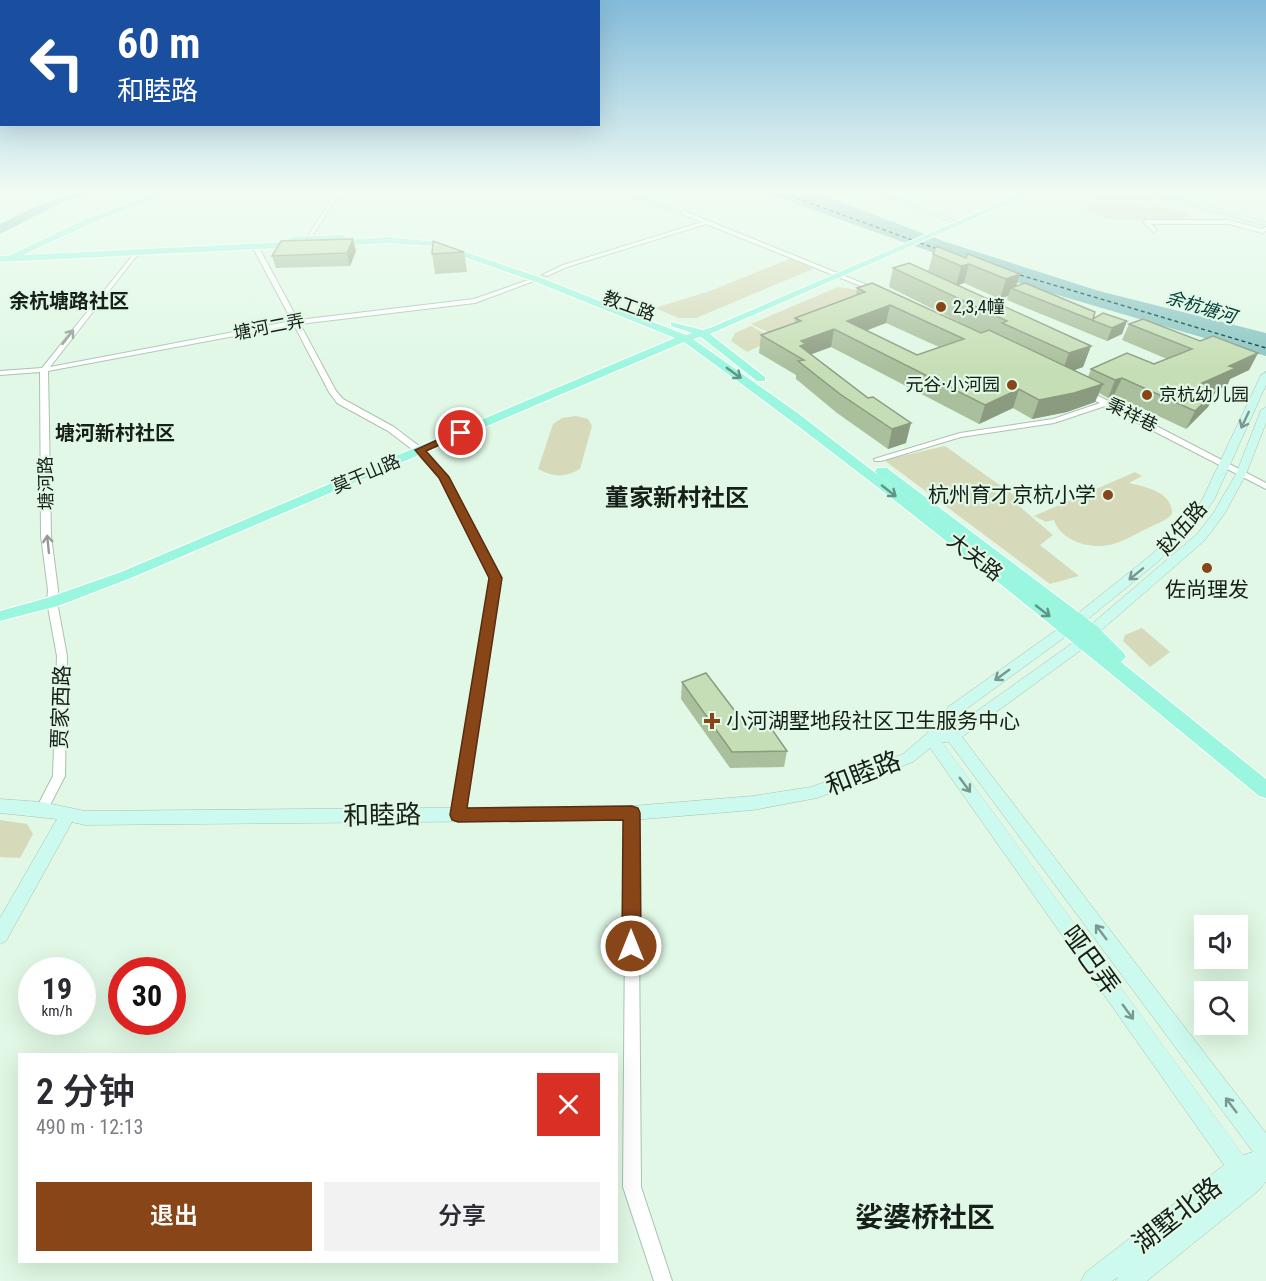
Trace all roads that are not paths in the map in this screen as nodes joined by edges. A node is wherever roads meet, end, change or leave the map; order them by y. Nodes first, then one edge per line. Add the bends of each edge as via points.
1 (48, 251) edge
2 (174, 251) edge
3 (258, 251) edge
4 (455, 251) edge
5 (466, 251) edge
6 (620, 251) edge
7 (780, 251) edge
8 (891, 251) edge
9 (21, 252) joint
10 (136, 253) junction
11 (2, 257) edge
12 (0, 268) edge
13 (837, 273) junction
14 (541, 277) junction
15 (885, 295) edge
16 (297, 322) junction
17 (688, 334) junction
18 (44, 370) junction
19 (0, 373) edge
20 (1266, 375) edge
21 (1077, 388) edge
22 (1102, 405) dead end
23 (1266, 410) edge
24 (417, 448) junction
25 (878, 459) dead end
26 (1224, 465) junction
27 (1241, 474) junction
28 (1266, 486) edge
29 (52, 596) junction
30 (0, 604) edge
31 (0, 616) edge
32 (1072, 624) junction
33 (1087, 636) junction
34 (1135, 677) junction
35 (953, 736) junction
36 (931, 738) junction
37 (1266, 776) edge
38 (1266, 790) edge
39 (0, 806) edge
40 (42, 809) junction
41 (69, 813) junction
42 (632, 813) junction
43 (458, 815) junction
44 (0, 935) edge
45 (1266, 1151) edge
46 (1266, 1160) edge
47 (1266, 1165) edge
48 (1245, 1175) junction
49 (663, 1281) edge
50 (1093, 1281) edge
51 (1128, 1281) edge

1 - 9 main road, 教工路
2 - 10 main road, 教工路
3 - 16 street
4 - 14 main road, 教工路
5 - 14 main road, 教工路
6 - 14 street, 塘河二弄
7 - 13 street
8 - 13 main road, 莫干山路
9 - 11 main road
10 - 11 main road, 教工路
18 -> 10 street
11 - 12 main road via 5,266
13 - 15 street
13 - 17 main road, 莫干山路
14 - 16 street, 塘河二弄 via 475,301
14 - 17 main road, 教工路
16 - 18 street, 塘河二弄
16 - 24 street via 340,401
17 - 24 main road, 莫干山路
17 - 32 main road, 大关路
18 - 19 street, 塘河二弄
29 -> 18 street, 塘河路 via 46,536
20 -> 26 main road, 赵伍路
21 - 26 street, 秉祥巷
22 - 25 street via 1054,421 960,435
23 - 27 main road, 赵伍路
24 - 29 main road, 莫干山路
24 - 43 street via 444,477 495,578
26 - 27 street, 秉祥巷
26 -> 32 main road, 赵伍路 via 1194,520 1155,558
27 - 28 street, 秉祥巷
27 - 33 main road, 赵伍路 via 1201,537
29 - 30 main road, 莫干山路
29 - 31 main road, 莫干山路
29 - 40 street, 贾家西路 via 63,656 59,776
32 - 33 main road, 大关路
32 -> 36 main road, 和睦路 via 952,711
33 - 34 main road, 大关路
33 - 35 main road
34 - 37 main road, 大关路
34 - 38 main road, 大关路
35 - 36 main road
45 -> 35 main road, 哑巴弄
36 - 42 main road, 和睦路 via 908,758 811,792 753,803
36 -> 48 main road, 哑巴弄
39 - 40 main road, 和睦路
40 - 41 main road, 和睦路
41 - 43 main road, 和睦路 via 85,818
41 - 44 main road
42 - 43 main road, 和睦路
42 - 49 street via 632,1186
46 - 48 main road, 湖墅北路
47 - 48 main road, 湖墅北路
48 - 50 main road, 湖墅北路
48 - 51 main road, 湖墅北路

